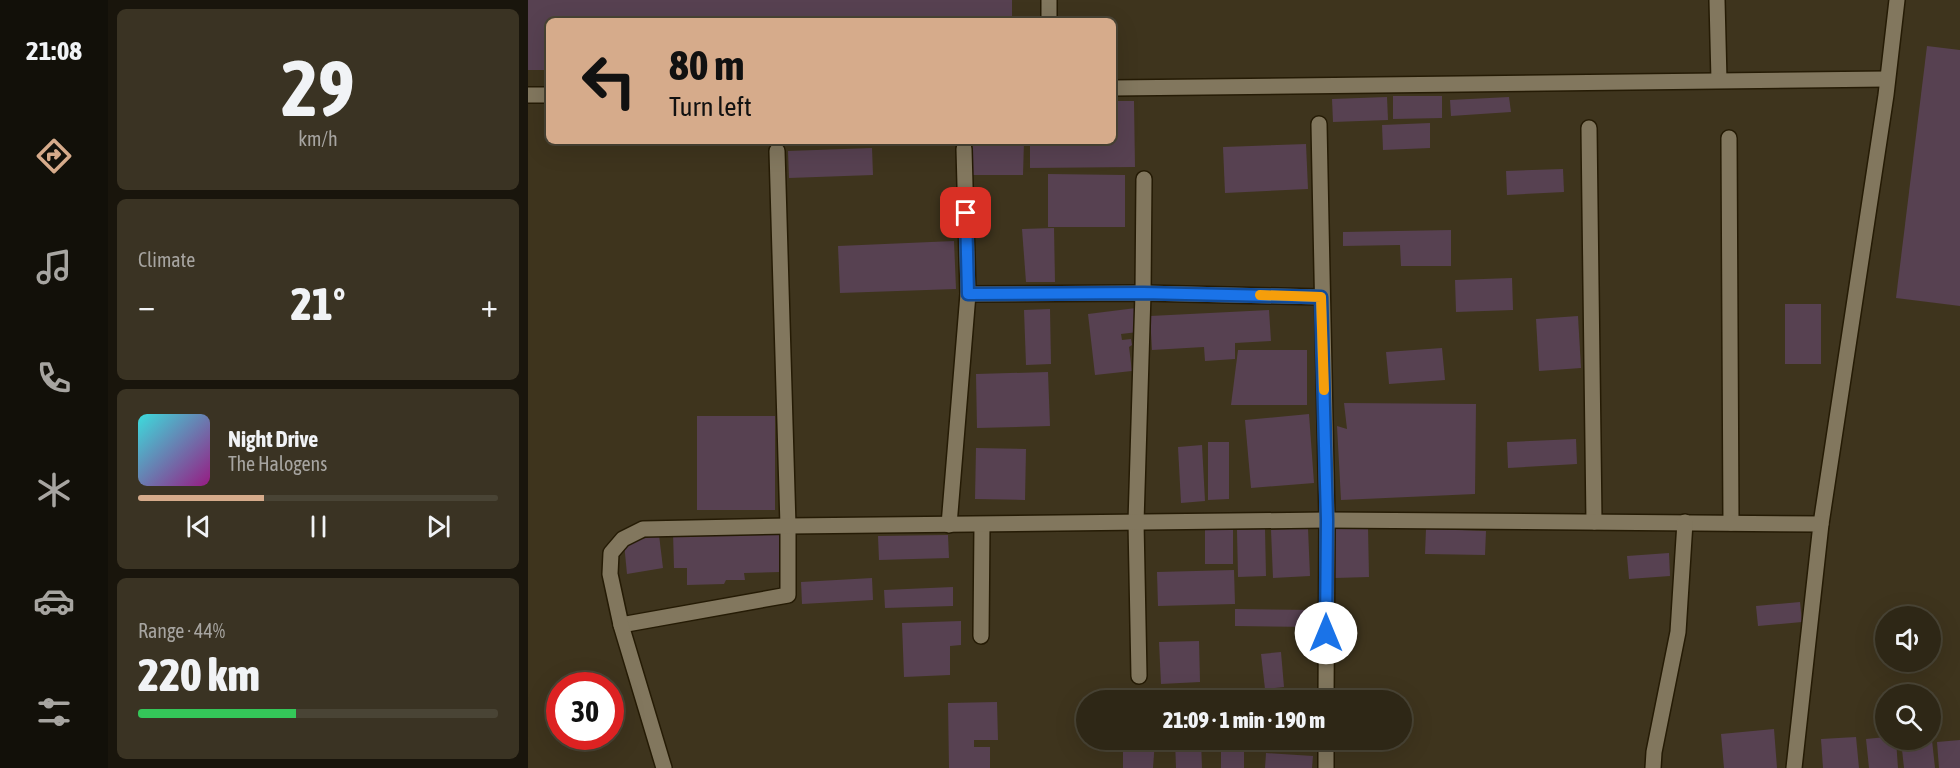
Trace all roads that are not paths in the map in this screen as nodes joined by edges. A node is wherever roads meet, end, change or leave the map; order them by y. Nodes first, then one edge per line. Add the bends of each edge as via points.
1 (1049, 0) edge
2 (1717, 0) edge
3 (1897, 0) edge
4 (1049, 18) edge
5 (1887, 79) junction
6 (1719, 80) junction
7 (1116, 88) edge
8 (528, 95) edge
9 (546, 95) edge
10 (1319, 124) dead end
11 (1589, 128) dead end
12 (1729, 138) dead end
13 (964, 149) dead end
14 (777, 151) dead end
15 (1144, 179) dead end
16 (1143, 293) junction
17 (968, 294) junction
18 (1321, 297) junction
19 (1327, 520) junction
20 (1136, 522) junction
21 (1594, 522) junction
22 (1685, 522) junction
23 (1731, 523) junction
24 (1821, 524) junction
25 (788, 525) junction
26 (949, 525) junction
27 (982, 525) junction
28 (621, 625) junction
29 (981, 636) dead end
30 (1139, 676) dead end
31 (1326, 690) edge
32 (1326, 750) edge
33 (663, 768) edge
34 (1326, 768) edge
35 (1653, 768) edge
36 (1794, 768) edge

1 - 4 street
2 - 6 street
3 - 5 street
5 - 6 street
5 - 24 street
6 - 7 street
8 - 9 street
10 - 18 street
11 - 21 street
12 - 23 street
13 - 17 street
14 - 25 street
15 - 16 street
16 - 17 street
16 - 18 street
16 - 20 street
17 - 26 street
18 - 19 street
19 - 20 street
19 - 21 street
19 - 31 street
20 - 27 street
20 - 30 street
21 - 22 street
22 - 23 street
22 - 35 street via 1678,632
23 - 24 street
24 - 36 street
25 - 26 street
25 - 28 street via 788,596
25 - 28 street via 643,529 622,539 611,553 610,574
26 - 27 street
27 - 29 street
28 - 33 street
32 - 34 street

